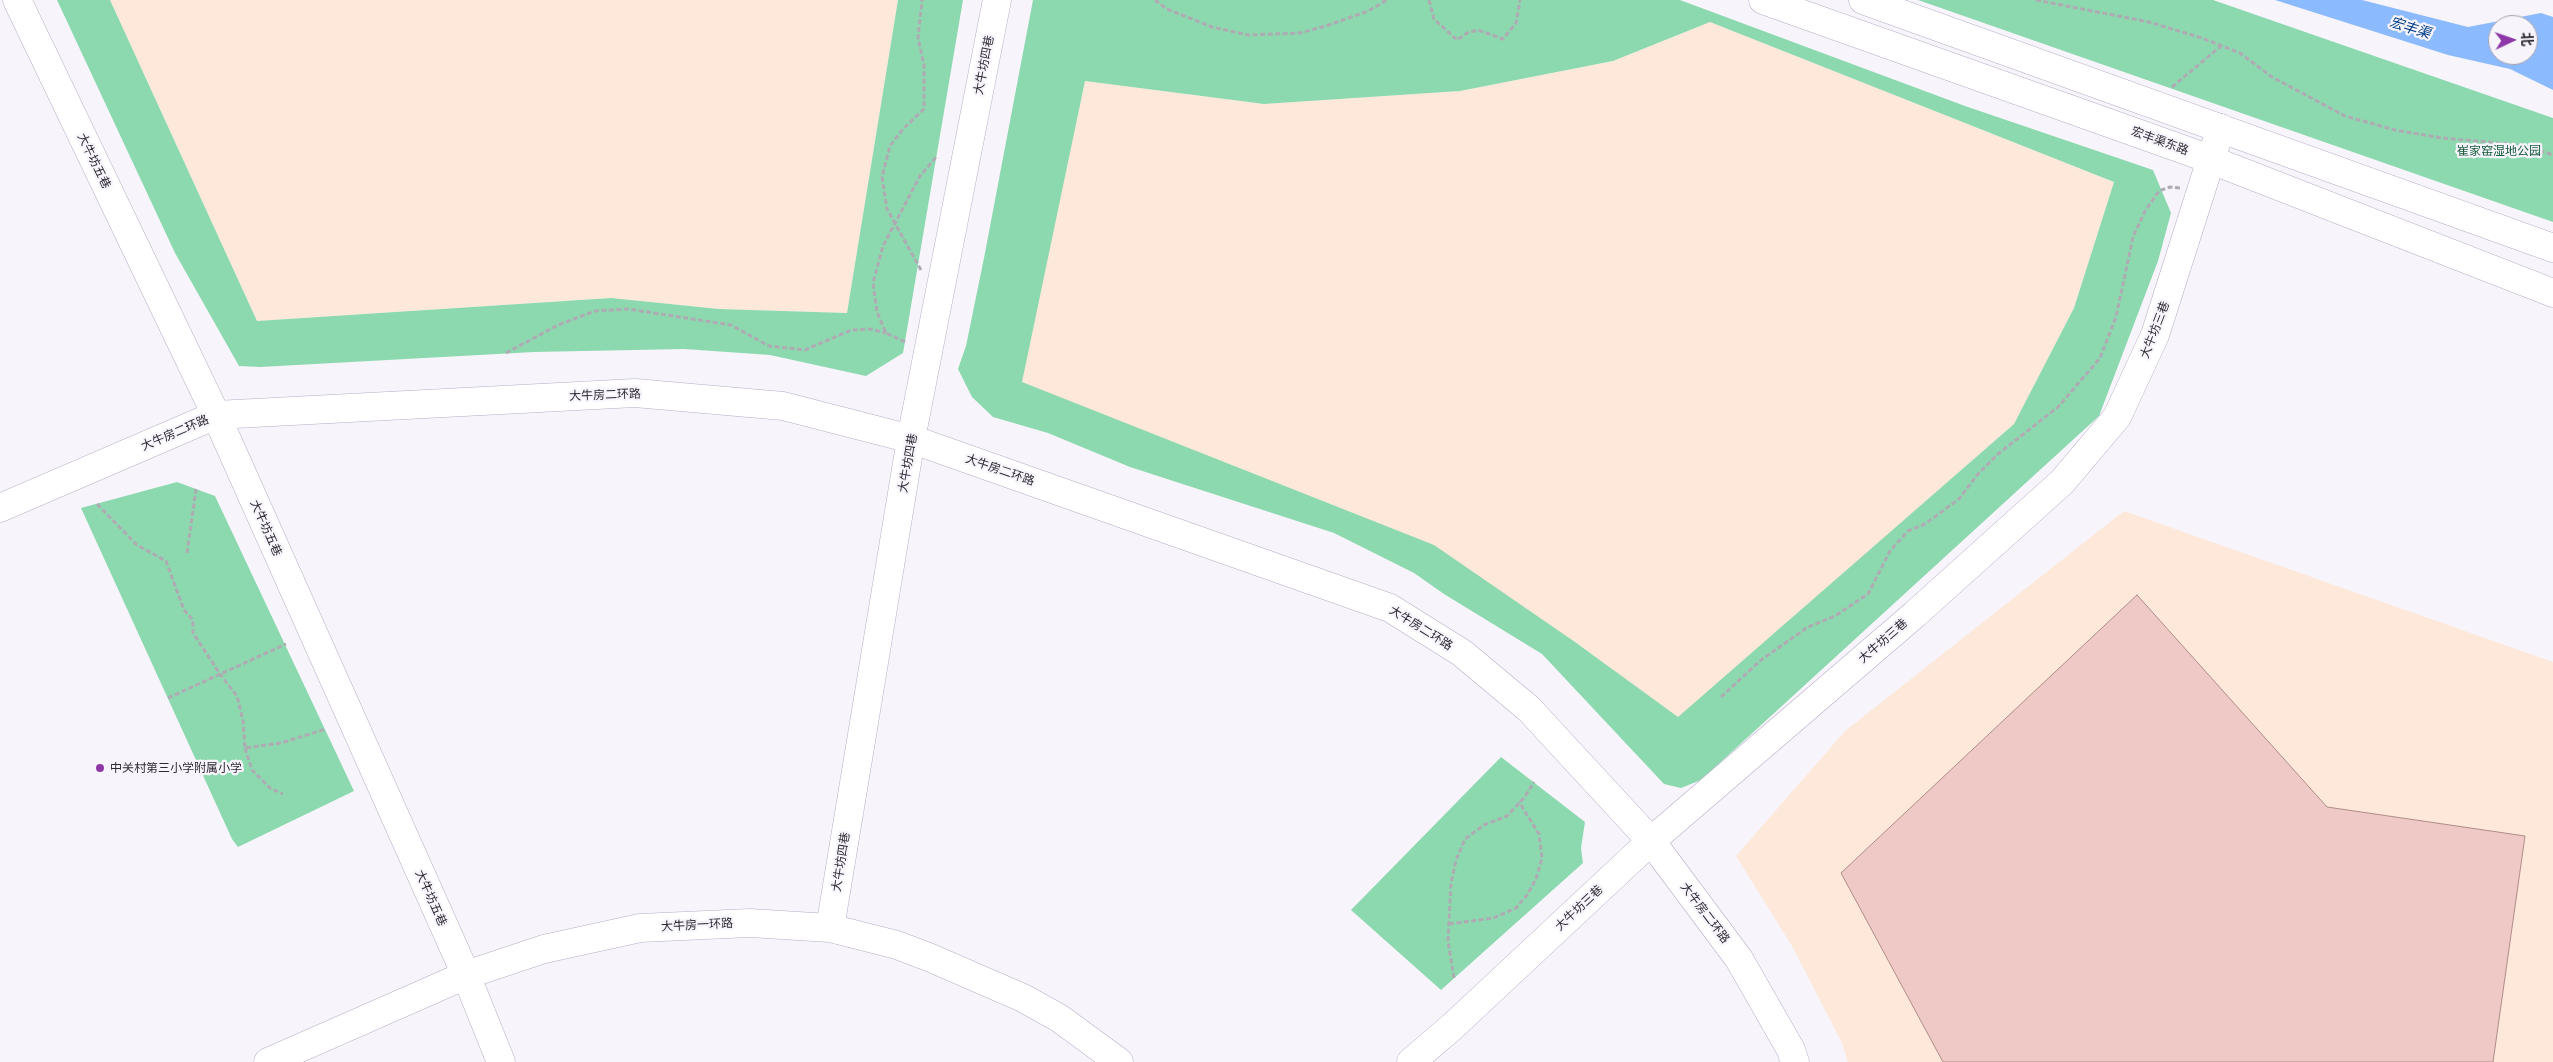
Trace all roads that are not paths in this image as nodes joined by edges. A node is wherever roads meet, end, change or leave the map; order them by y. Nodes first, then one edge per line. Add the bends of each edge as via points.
1 (17, 0) edge
2 (997, 0) edge
3 (1763, 0) edge
4 (1863, 0) edge
5 (2221, 128) junction
6 (2210, 160) junction
7 (2553, 248) edge
8 (2553, 293) edge
9 (216, 415) junction
10 (912, 439) junction
11 (0, 508) edge
12 (1651, 841) junction
13 (830, 928) junction
14 (466, 975) junction
15 (268, 1062) edge
16 (502, 1062) edge
17 (1119, 1062) edge
18 (1411, 1062) edge
19 (1795, 1062) edge

1 - 9 street, 大牛坊五巷
2 - 10 street, 大牛坊四巷
3 - 6 street, 宏丰渠东路
4 - 5 street
5 - 6 street, 大牛坊三巷
5 - 7 street
6 - 8 street, 宏丰渠东路
6 - 12 street, 大牛坊三巷 via 2155,335 2117,417 2105,432 2062,482 1914,615
9 - 10 street, 大牛房二环路 via 635,393 783,406
9 - 11 street, 大牛房二环路
9 - 14 street, 大牛坊五巷
10 - 12 street, 大牛房二环路 via 1390,608 1462,654 1529,709
10 - 13 street, 大牛坊四巷
12 - 18 street, 大牛坊三巷
12 - 19 street, 大牛房二环路 via 1739,959
13 - 14 street, 大牛房一环路 via 750,922 640,928 544,948
13 - 17 street, 大牛房一环路 via 897,946 979,977 1059,1018
14 - 15 street, 大牛房一环路
14 - 16 street, 大牛坊五巷

